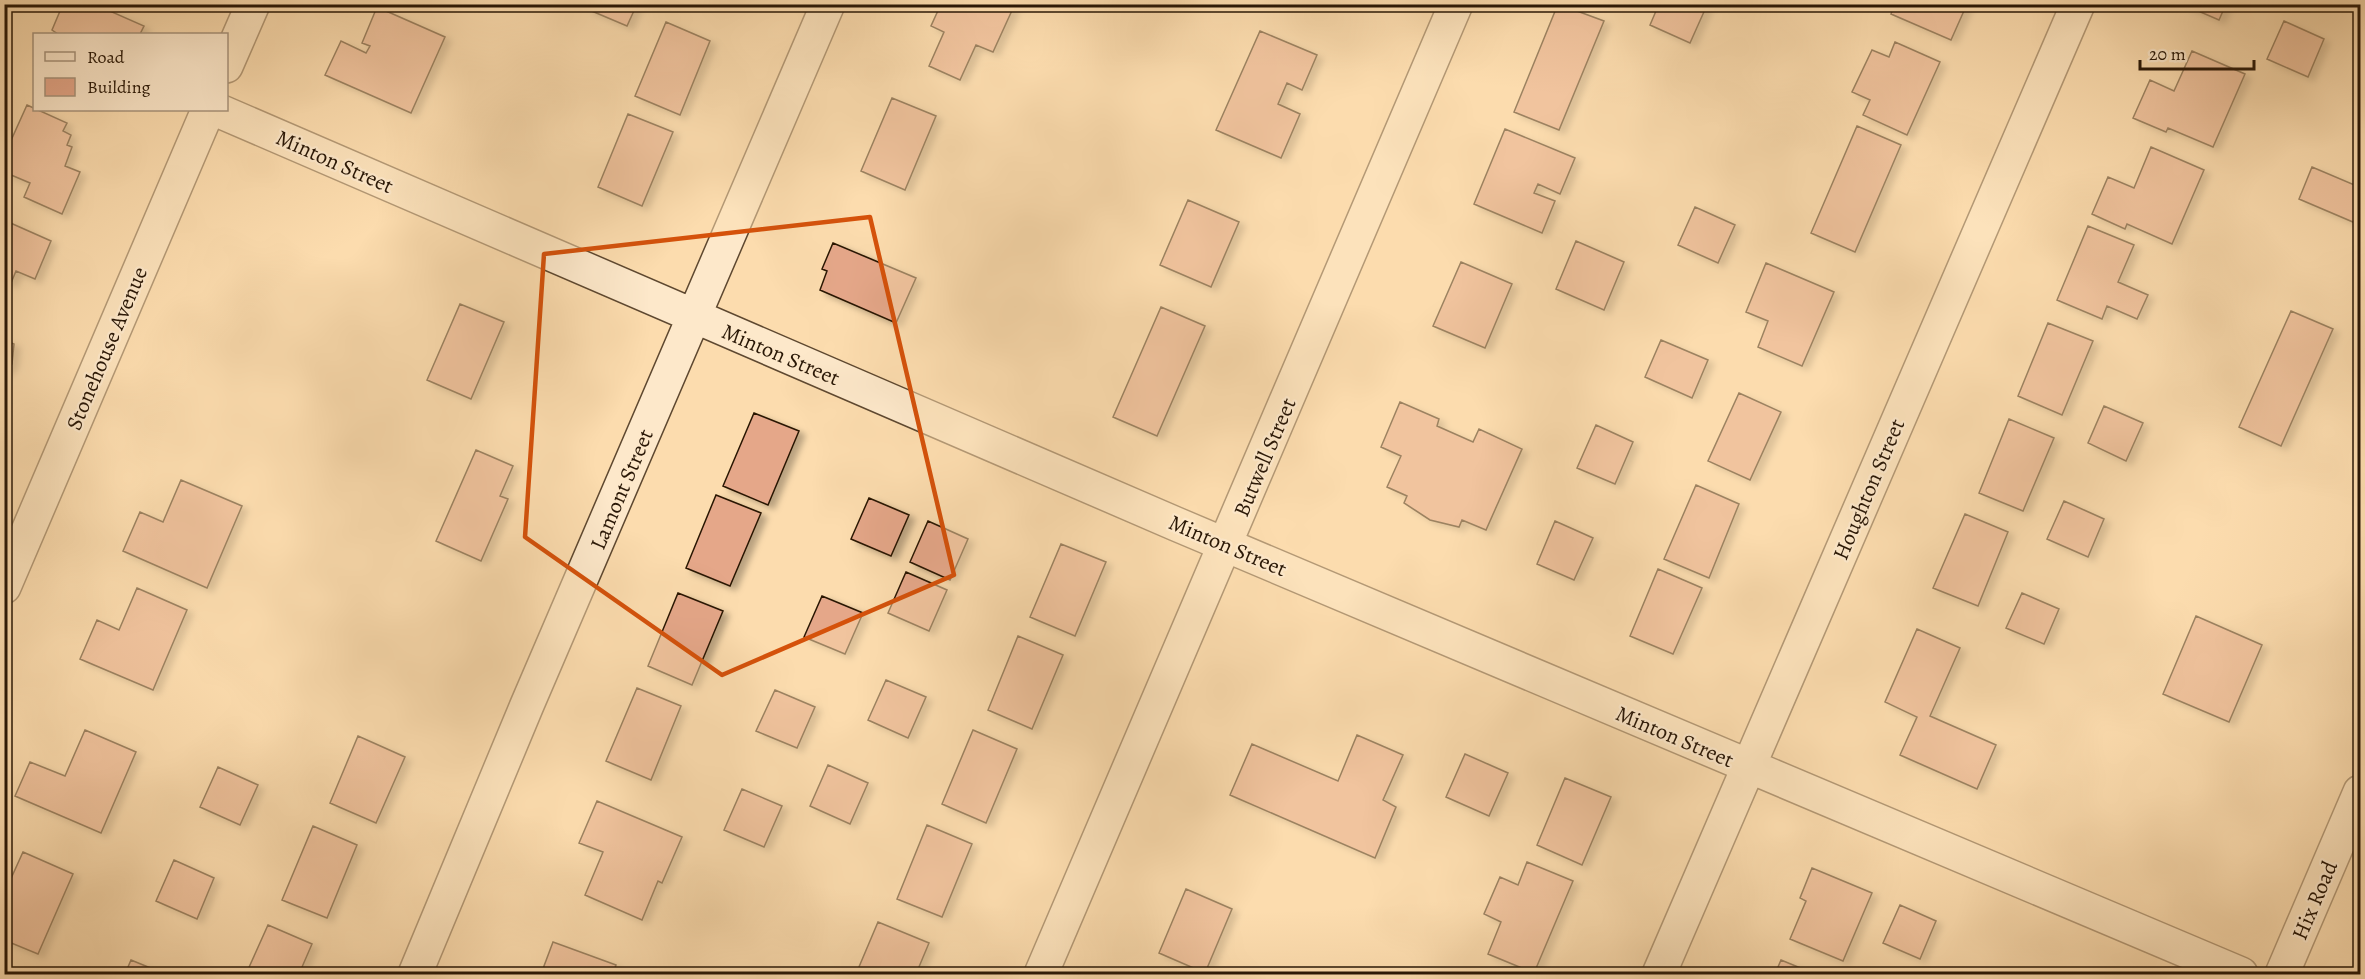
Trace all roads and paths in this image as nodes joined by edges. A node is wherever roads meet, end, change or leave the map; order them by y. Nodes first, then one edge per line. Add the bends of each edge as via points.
1 (253, 4) edge
2 (828, 4) edge
3 (1456, 4) edge
4 (2078, 4) edge
5 (228, 61) edge
6 (208, 111) edge
7 (219, 111) edge
8 (695, 317) junction
9 (1226, 545) junction
10 (4, 587) edge
11 (1747, 768) junction
12 (2361, 792) edge
13 (415, 975) edge
14 (1041, 975) edge
15 (1659, 975) edge
16 (2241, 975) edge
17 (2282, 975) edge

1 - 5 street
2 - 8 street, Lamont Street
3 - 9 street, Butwell Street
4 - 11 street, Houghton Street
6 - 10 street, Stonehouse Avenue
7 - 8 street, Minton Street
8 - 9 street, Minton Street
8 - 13 street, Lamont Street
9 - 11 street, Minton Street
9 - 14 street, Butwell Street
11 - 15 street, Houghton Street
11 - 16 street, Minton Street
12 - 17 street, Hix Road

